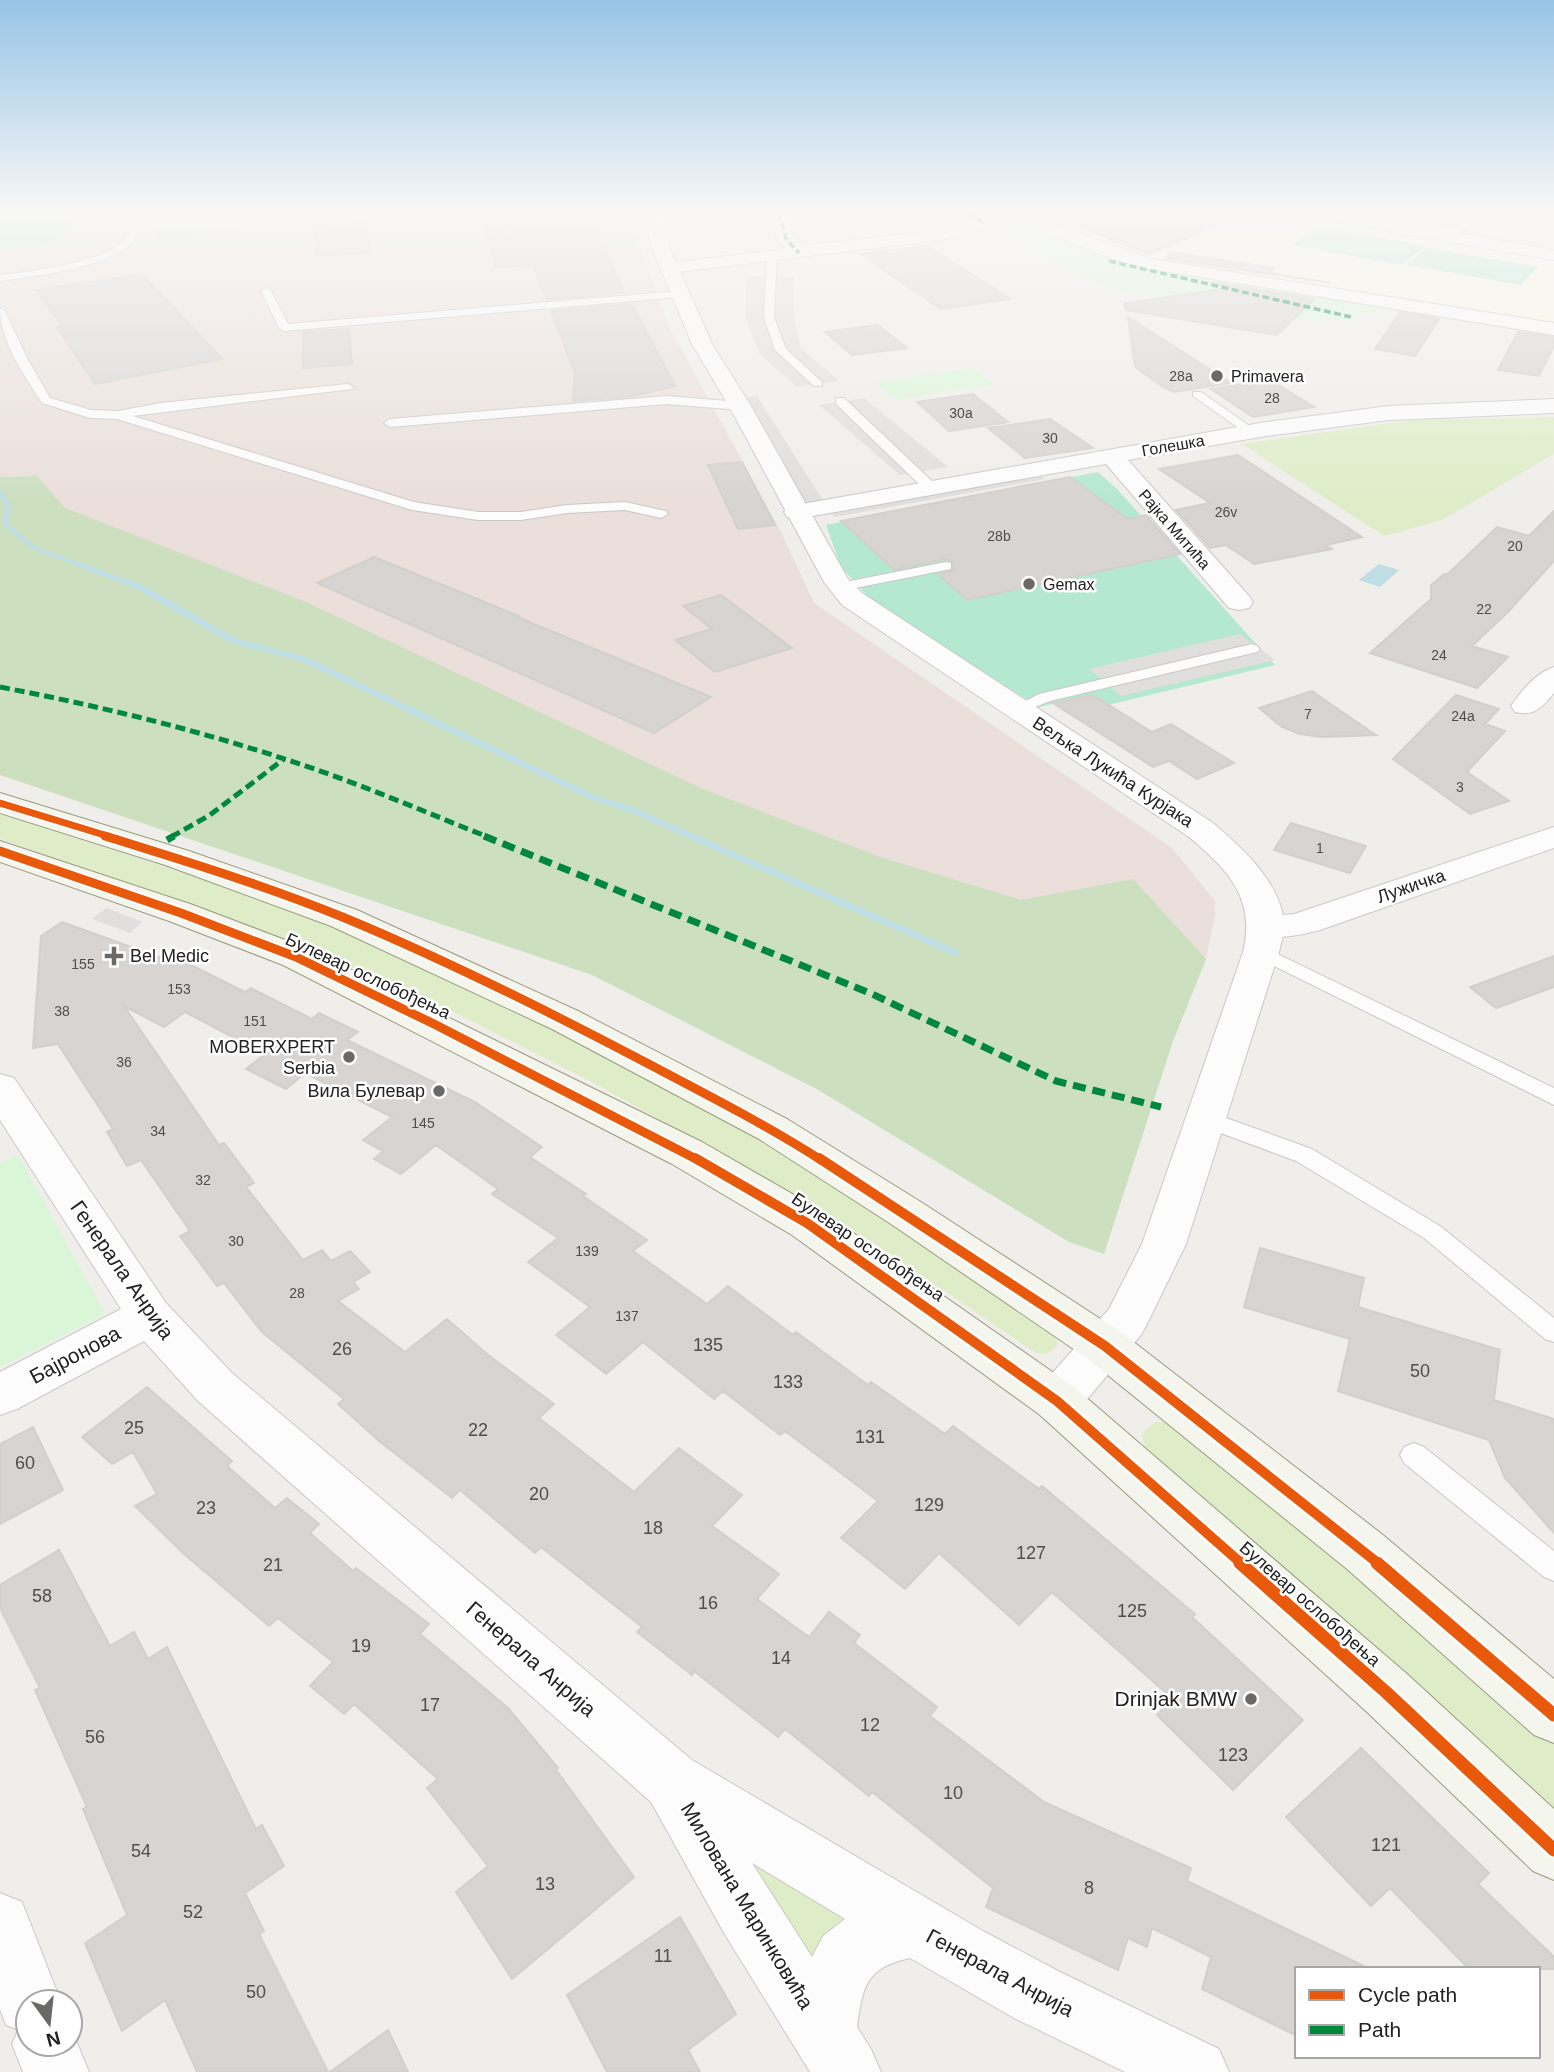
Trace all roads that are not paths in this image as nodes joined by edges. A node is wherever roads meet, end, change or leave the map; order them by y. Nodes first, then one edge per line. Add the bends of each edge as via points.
1 (275, 310) edge
2 (497, 310) edge
3 (686, 310) edge
4 (769, 310) edge
5 (1434, 310) edge
6 (0, 311) edge
7 (1554, 329) edge
8 (818, 384) dead end
9 (348, 387) dead end
10 (1197, 394) dead end
11 (839, 401) dead end
12 (740, 406) junction
13 (1554, 406) edge
14 (118, 415) junction
15 (390, 423) dead end
16 (1251, 431) junction
17 (1111, 455) junction
18 (930, 487) junction
19 (796, 512) junction
20 (661, 514) dead end
21 (946, 566) dead end
22 (840, 587) junction
23 (1240, 602) dead end
24 (1252, 649) dead end
25 (1554, 676) edge
26 (1526, 706) dead end
27 (1018, 709) junction
28 (0, 803) edge
29 (1554, 837) edge
30 (0, 851) edge
31 (1264, 939) junction
32 (0, 1088) edge
33 (1554, 1097) edge
34 (1205, 1118) junction
35 (13, 1138) edge
36 (150, 1316) junction
37 (1554, 1332) edge
38 (1105, 1346) junction
39 (0, 1395) edge
40 (1057, 1402) junction
41 (1414, 1455) dead end
42 (1554, 1568) edge
43 (1554, 1715) edge
44 (671, 1781) junction
45 (1554, 1850) edge
46 (0, 1924) edge
47 (912, 1926) junction
48 (24, 1988) edge
49 (836, 2052) edge
50 (1196, 2072) edge

1 - 2 lane via 284,328
3 - 12 street, Вељка Лукића Курјака
4 - 8 lane via 781,350
5 - 7 street
6 - 14 lane via 46,400 90,414
9 - 14 lane
10 - 16 lane
11 - 18 lane
12 - 15 lane via 667,400
12 - 19 street, Вељка Лукића Курјака
13 - 16 street, Голешка via 1389,413
14 - 20 lane via 412,506 478,516 625,506
16 - 17 street, Голешка
17 - 18 street, Голешка
17 - 23 street, Рајка Митића
18 - 19 street, Голешка
19 - 22 street, Вељка Лукића Курјака
21 - 22 lane
22 - 27 street, Вељка Лукића Курјака via 876,617
24 - 27 lane via 1045,697
25 - 26 street
27 - 31 street, Вељка Лукића Курјака via 1223,848 1257,895
28 - 38 main road via 177,858 344,918 565,1020 774,1129
29 - 31 street, Лужичка
30 - 40 main road, Булевар ослобођења via 296,957 687,1153 807,1223
31 - 33 lane
31 - 34 street
32 - 35 street, Генерала Анрија
34 - 37 lane via 1304,1156 1432,1232
34 - 38 street via 1164,1244 1138,1299
35 - 36 street, Генерала Анрија
36 - 39 street, Бајронова
36 - 44 street, Генерала Анрија via 215,1387
38 - 40 street
38 - 43 main road via 1365,1552
40 - 45 main road, Булевар ослобођења via 1387,1693
41 - 42 lane
44 - 47 street, Генерала Анрија
44 - 49 street, Милована Маринковића via 746,1911
46 - 48 street
47 - 49 street, Милована Маринковића via 878,1935 852,1950 839,1966 830,1990
47 - 50 street, Генерала Анрија via 1037,1995

